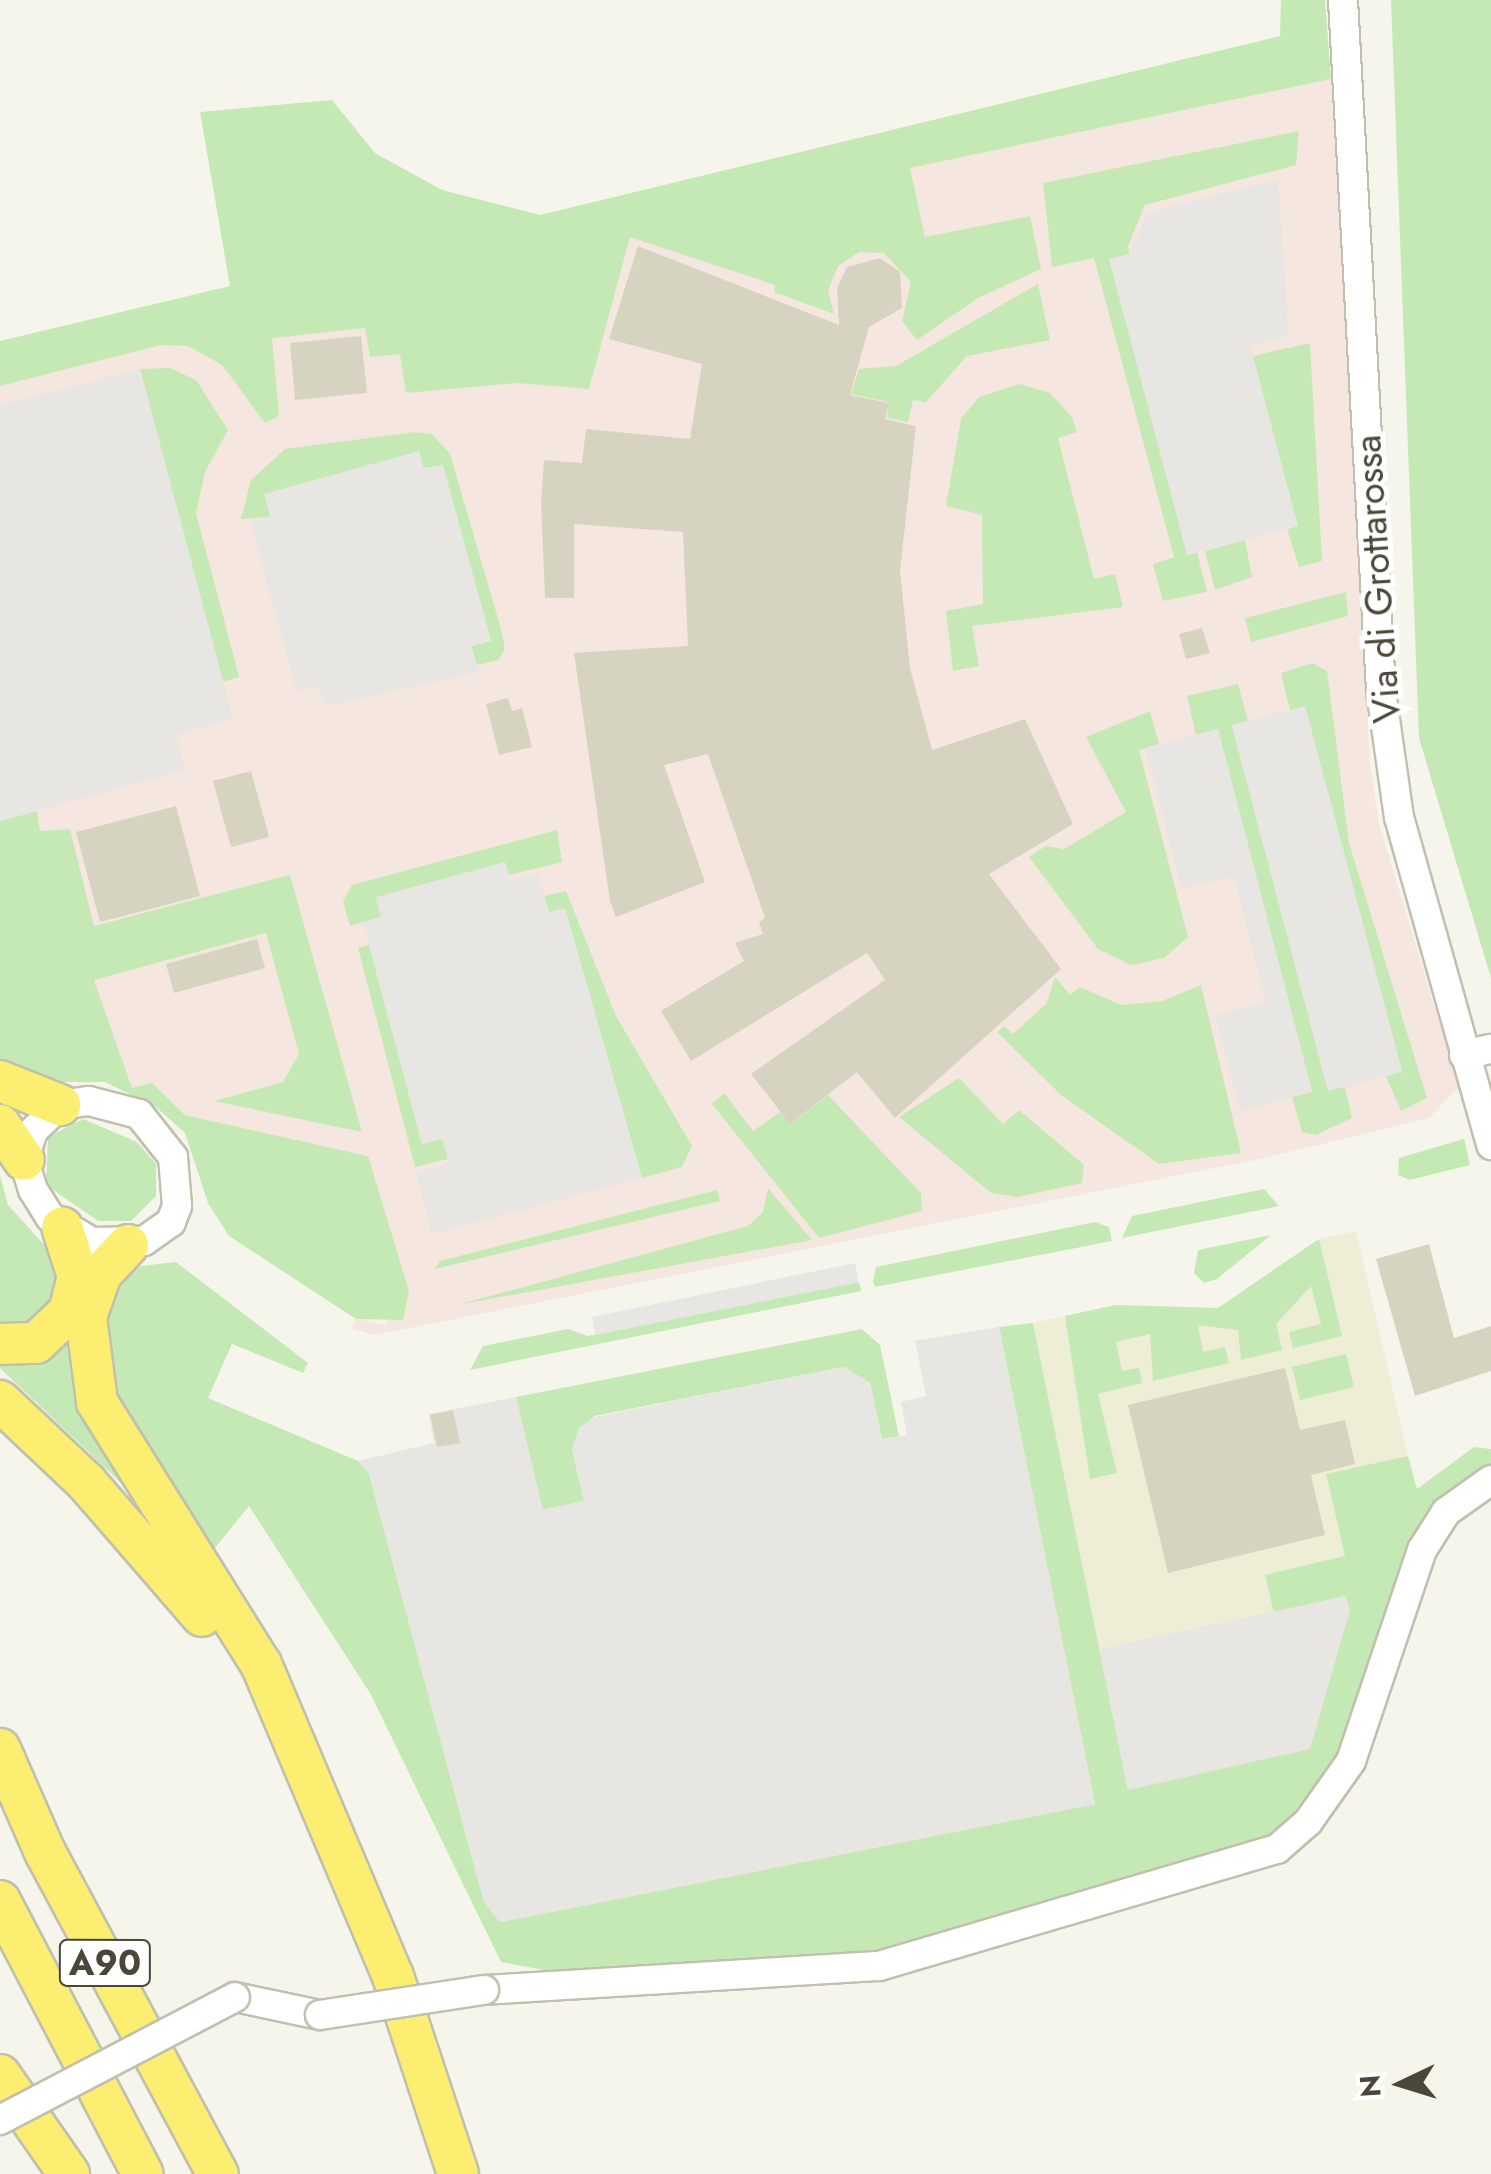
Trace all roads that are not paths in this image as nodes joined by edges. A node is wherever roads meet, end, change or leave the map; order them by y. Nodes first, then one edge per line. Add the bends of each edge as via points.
1 (1343, 0) edge
2 (1478, 1052) edge
3 (0, 1080) edge
4 (60, 1105) junction
5 (0, 1126) edge
6 (1491, 1145) edge
7 (24, 1160) junction
8 (62, 1226) junction
9 (128, 1246) junction
10 (0, 1344) edge
11 (0, 1400) edge
12 (1491, 1480) edge
13 (0, 1749) edge
14 (313, 1788) junction
15 (0, 1901) edge
16 (0, 2075) edge
17 (0, 2120) edge
18 (68, 2174) edge
19 (144, 2174) edge
20 (218, 2174) edge
21 (458, 2174) edge

1 - 2 street, Via di Grottarossa via 1381,690 1399,817
2 - 6 street, Via di Grottarossa
3 - 4 highway
4 - 7 street via 32,1131
4 - 9 street via 122,1105 154,1126 173,1157 178,1190 171,1222
5 - 7 highway
7 - 8 street via 40,1204
8 - 9 street via 92,1242
8 - 10 highway via 78,1277 69,1312 36,1343
9 - 14 highway via 100,1274 86,1316 97,1402 261,1664
11 - 14 highway via 86,1482 206,1620
12 - 17 street, bridge via 1460,1498 1422,1550 1351,1761 1308,1822 1277,1849 879,1966 484,1990 320,2016 235,1997
13 - 20 highway, A90 via 46,1852
14 - 21 highway via 394,1976
15 - 19 highway, A90
16 - 18 highway

